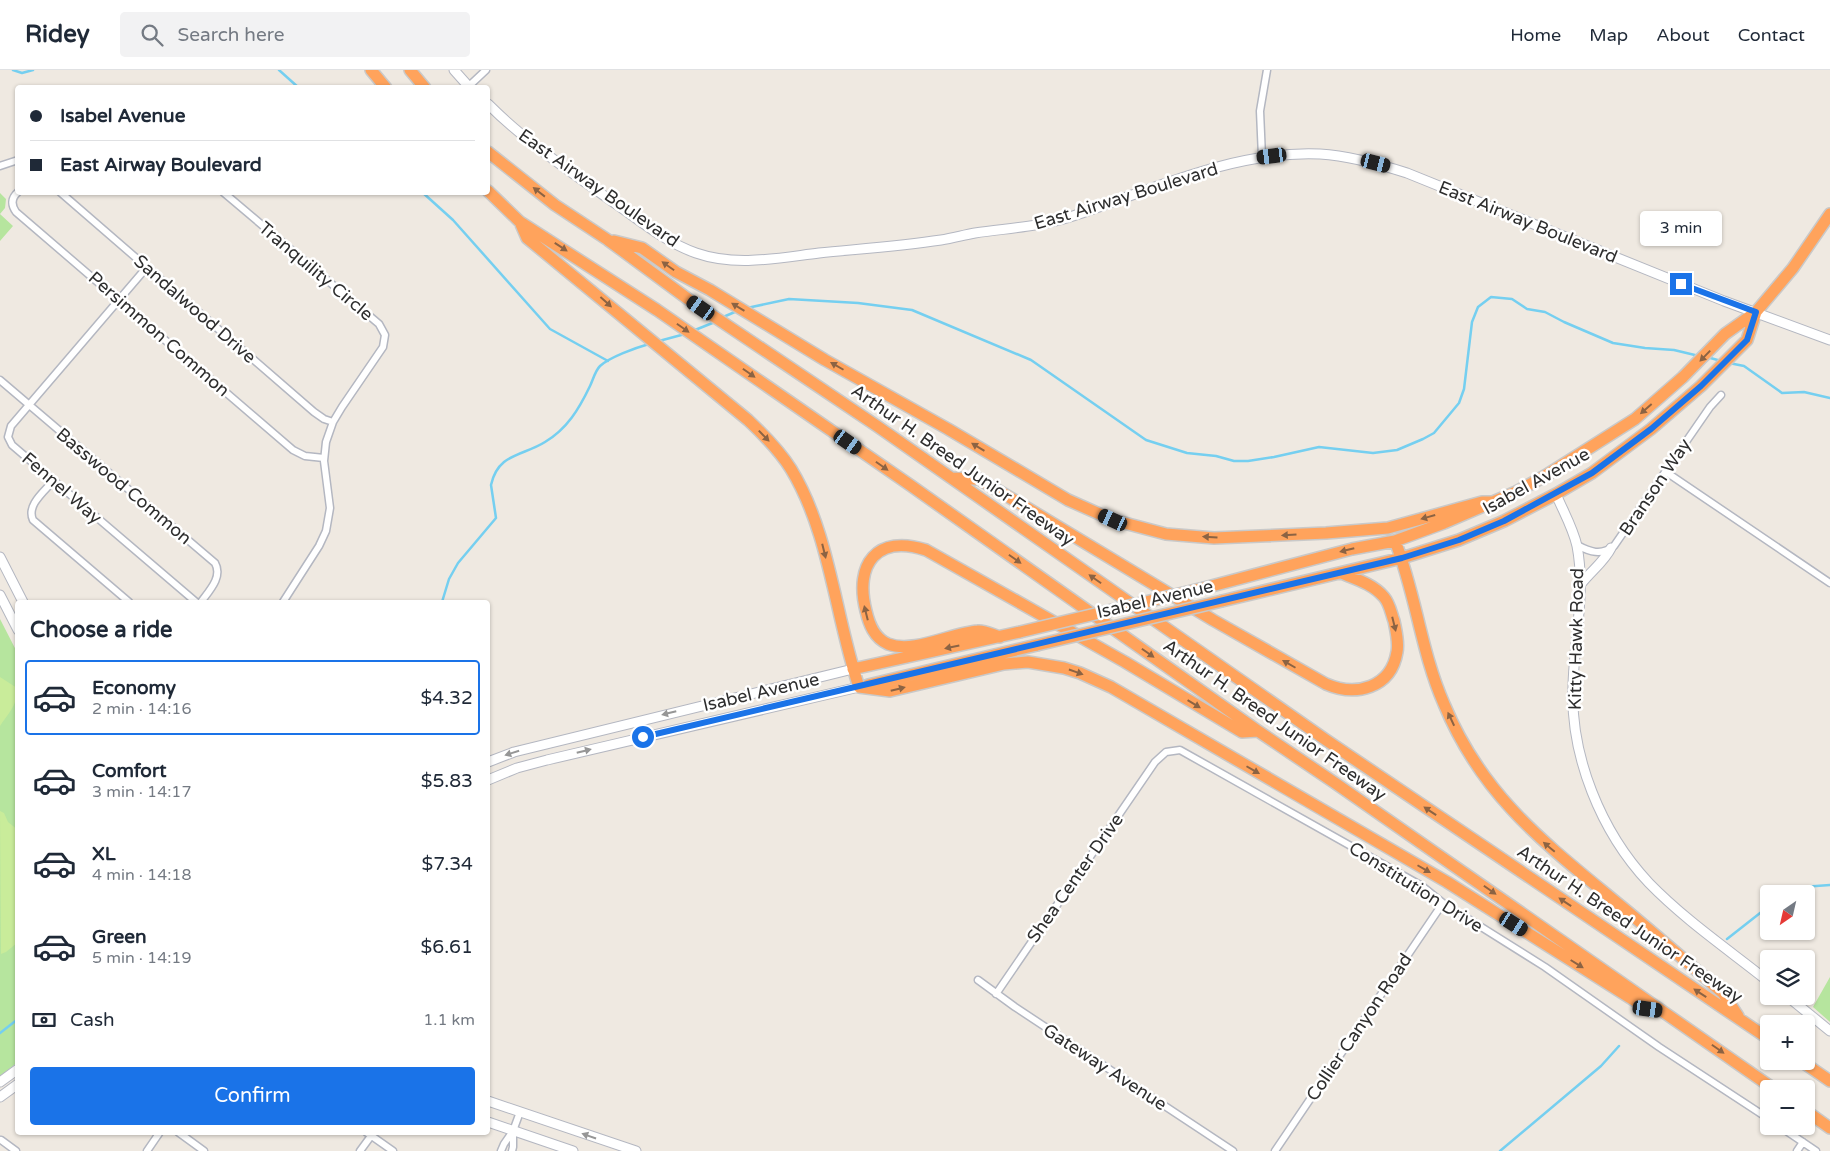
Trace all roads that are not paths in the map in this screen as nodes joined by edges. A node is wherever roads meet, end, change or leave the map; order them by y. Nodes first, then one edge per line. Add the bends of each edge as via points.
1 (371, 70) edge
2 (410, 70) edge
3 (454, 70) edge
4 (486, 70) edge
5 (1266, 70) edge
6 (384, 85) edge
7 (422, 85) edge
8 (468, 85) edge
9 (472, 85) edge
10 (490, 106) edge
11 (490, 154) edge
12 (1262, 158) junction
13 (15, 161) edge
14 (0, 166) edge
15 (490, 193) edge
16 (15, 195) edge
17 (63, 195) edge
18 (226, 195) edge
19 (1830, 214) edge
20 (520, 222) junction
21 (608, 240) junction
22 (147, 267) junction
23 (119, 300) junction
24 (1756, 312) junction
25 (1830, 340) edge
26 (0, 380) edge
27 (1721, 395) dead end
28 (29, 405) junction
29 (333, 422) junction
30 (324, 458) junction
31 (1666, 472) junction
32 (952, 478) junction
33 (53, 480) junction
34 (1556, 494) junction
35 (1492, 502) junction
36 (1395, 541) junction
37 (1576, 545) junction
38 (1611, 548) junction
39 (0, 557) edge
40 (1402, 558) junction
41 (1341, 573) junction
42 (1830, 583) edge
43 (1581, 584) junction
44 (0, 595) edge
45 (22, 600) edge
46 (127, 600) edge
47 (194, 600) edge
48 (202, 600) edge
49 (283, 600) edge
50 (15, 624) edge
51 (1000, 637) junction
52 (853, 669) junction
53 (859, 687) junction
54 (1258, 731) junction
55 (490, 761) edge
56 (1155, 762) joint
57 (490, 779) edge
58 (1443, 903) junction
59 (1760, 975) edge
60 (978, 980) dead end
61 (996, 994) junction
62 (1798, 1005) edge
63 (1664, 1011) junction
64 (1740, 1020) junction
65 (1830, 1031) edge
66 (1760, 1034) edge
67 (1813, 1070) edge
68 (15, 1071) edge
69 (1761, 1080) edge
70 (0, 1082) edge
71 (1830, 1082) edge
72 (15, 1086) edge
73 (0, 1097) edge
74 (490, 1102) edge
75 (520, 1112) junction
76 (1760, 1113) edge
77 (1815, 1117) edge
78 (490, 1123) edge
79 (1830, 1128) edge
80 (513, 1131) junction
81 (158, 1135) edge
82 (182, 1135) edge
83 (368, 1135) edge
84 (370, 1135) edge
85 (1792, 1135) edge
86 (1, 1140) edge
87 (1803, 1142) junction
88 (16, 1151) edge
89 (147, 1151) edge
90 (204, 1151) edge
91 (360, 1151) edge
92 (393, 1151) edge
93 (501, 1151) edge
94 (512, 1151) edge
95 (573, 1151) edge
96 (636, 1151) edge
97 (1234, 1151) edge
98 (1275, 1151) edge
99 (1797, 1151) edge
100 (1816, 1151) edge

1 - 6 highway
2 - 7 highway
3 - 8 main road
4 - 9 street
5 - 12 street via 1260,110
10 - 12 main road, East Airway Boulevard via 539,149 665,238 697,253 732,260 941,240 1041,225 1206,171
21 -> 11 highway, Arthur H. Breed Junior Freeway via 555,205
12 - 24 main road, East Airway Boulevard via 1321,154 1386,166
13 - 14 street
15 - 20 highway, Arthur H. Breed Junior Freeway
16 - 23 street, Persimmon Common via 12,202 16,212
17 - 22 street, Sandalwood Drive
18 - 29 street, Tranquility Circle via 379,324 384,332 383,347
19 - 24 highway, Isabel Avenue via 1793,268
20 -> 52 highway via 527,238 764,435 778,451 797,479 817,527
20 -> 54 highway, Arthur H. Breed Junior Freeway via 708,345
21 - 32 highway, Arthur H. Breed Junior Freeway via 688,299
35 -> 21 highway via 1388,528 1326,533 1214,538 1166,534 1113,520 1068,500 676,272 642,248
22 - 23 street, Fennel Way
22 - 29 street, Sandalwood Drive via 314,412
23 - 28 street, Fennel Way
23 - 30 street, Persimmon Common via 293,450 305,456
24 - 25 main road, East Airway Boulevard
24 - 34 highway, Isabel Avenue via 1747,340 1701,386 1592,473
24 -> 35 highway, Isabel Avenue via 1725,334 1635,419 1545,476
26 - 28 street, Basswood Common
27 - 31 street, Branson Way
28 - 33 street, Fennel Way via 10,428 8,439
28 - 48 street, Basswood Common via 215,563 218,576
29 - 30 street, Tranquility Circle
30 - 49 street, Tranquility Circle via 330,500 326,531
31 - 38 street, Branson Way
31 - 42 street
41 -> 32 highway via 1366,583 1384,597 1396,630 1398,652 1394,662 1382,680 1362,690 1349,691 1326,684 979,479
64 -> 32 highway, Arthur H. Breed Junior Freeway via 1334,746
33 - 46 street via 32,506 33,520
33 - 47 street, Fennel Way
34 - 37 main road, Kitty Hawk Road
34 - 40 highway, Isabel Avenue via 1468,536
35 - 36 highway, Isabel Avenue
36 - 40 highway
36 -> 51 highway, Isabel Avenue, bridge
37 - 38 street, Branson Way via 1600,553
37 - 43 main road, Kitty Hawk Road
38 - 43 main road via 1602,563
39 - 45 main road
40 - 41 highway, Isabel Avenue
64 -> 40 highway via 1723,993 1528,828 1484,777 1443,703 1428,661
41 - 53 highway, Isabel Avenue, bridge
43 - 59 main road, Kitty Hawk Road via 1572,688 1576,732 1590,785 1605,821 1625,854 1648,882
44 - 50 main road
51 -> 52 highway, Isabel Avenue
51 -> 54 highway via 979,631 910,646 887,643 873,630 864,602 864,573 870,560 878,552 901,544 926,550 1242,732
52 - 53 highway
52 -> 55 main road, Isabel Avenue via 514,752
57 -> 53 main road, Isabel Avenue via 547,760
53 -> 63 highway via 890,691 1004,664 1028,662 1080,673 1111,687 1447,882 1648,1009
54 -> 63 highway, Arthur H. Breed Junior Freeway
56 - 58 street, Constitution Drive via 1166,752 1187,752 1422,886
56 - 61 street, Shea Center Drive
58 - 76 street, Constitution Drive via 1545,967
58 - 98 street, Collier Canyon Road
60 - 61 street, Gateway Avenue
61 - 97 street, Gateway Avenue
62 - 65 main road
63 -> 69 highway, Arthur H. Breed Junior Freeway
64 - 66 highway, Arthur H. Breed Junior Freeway
67 - 71 highway
68 - 70 main road
72 - 73 main road
74 - 75 main road
75 - 80 street
96 -> 75 main road
77 - 79 highway
78 - 80 main road
80 - 93 street
80 - 94 street
80 - 95 main road
81 - 89 street
82 - 90 street
83 - 91 street
84 - 92 street
85 - 87 street
86 - 88 street
87 - 99 street
87 - 100 street

